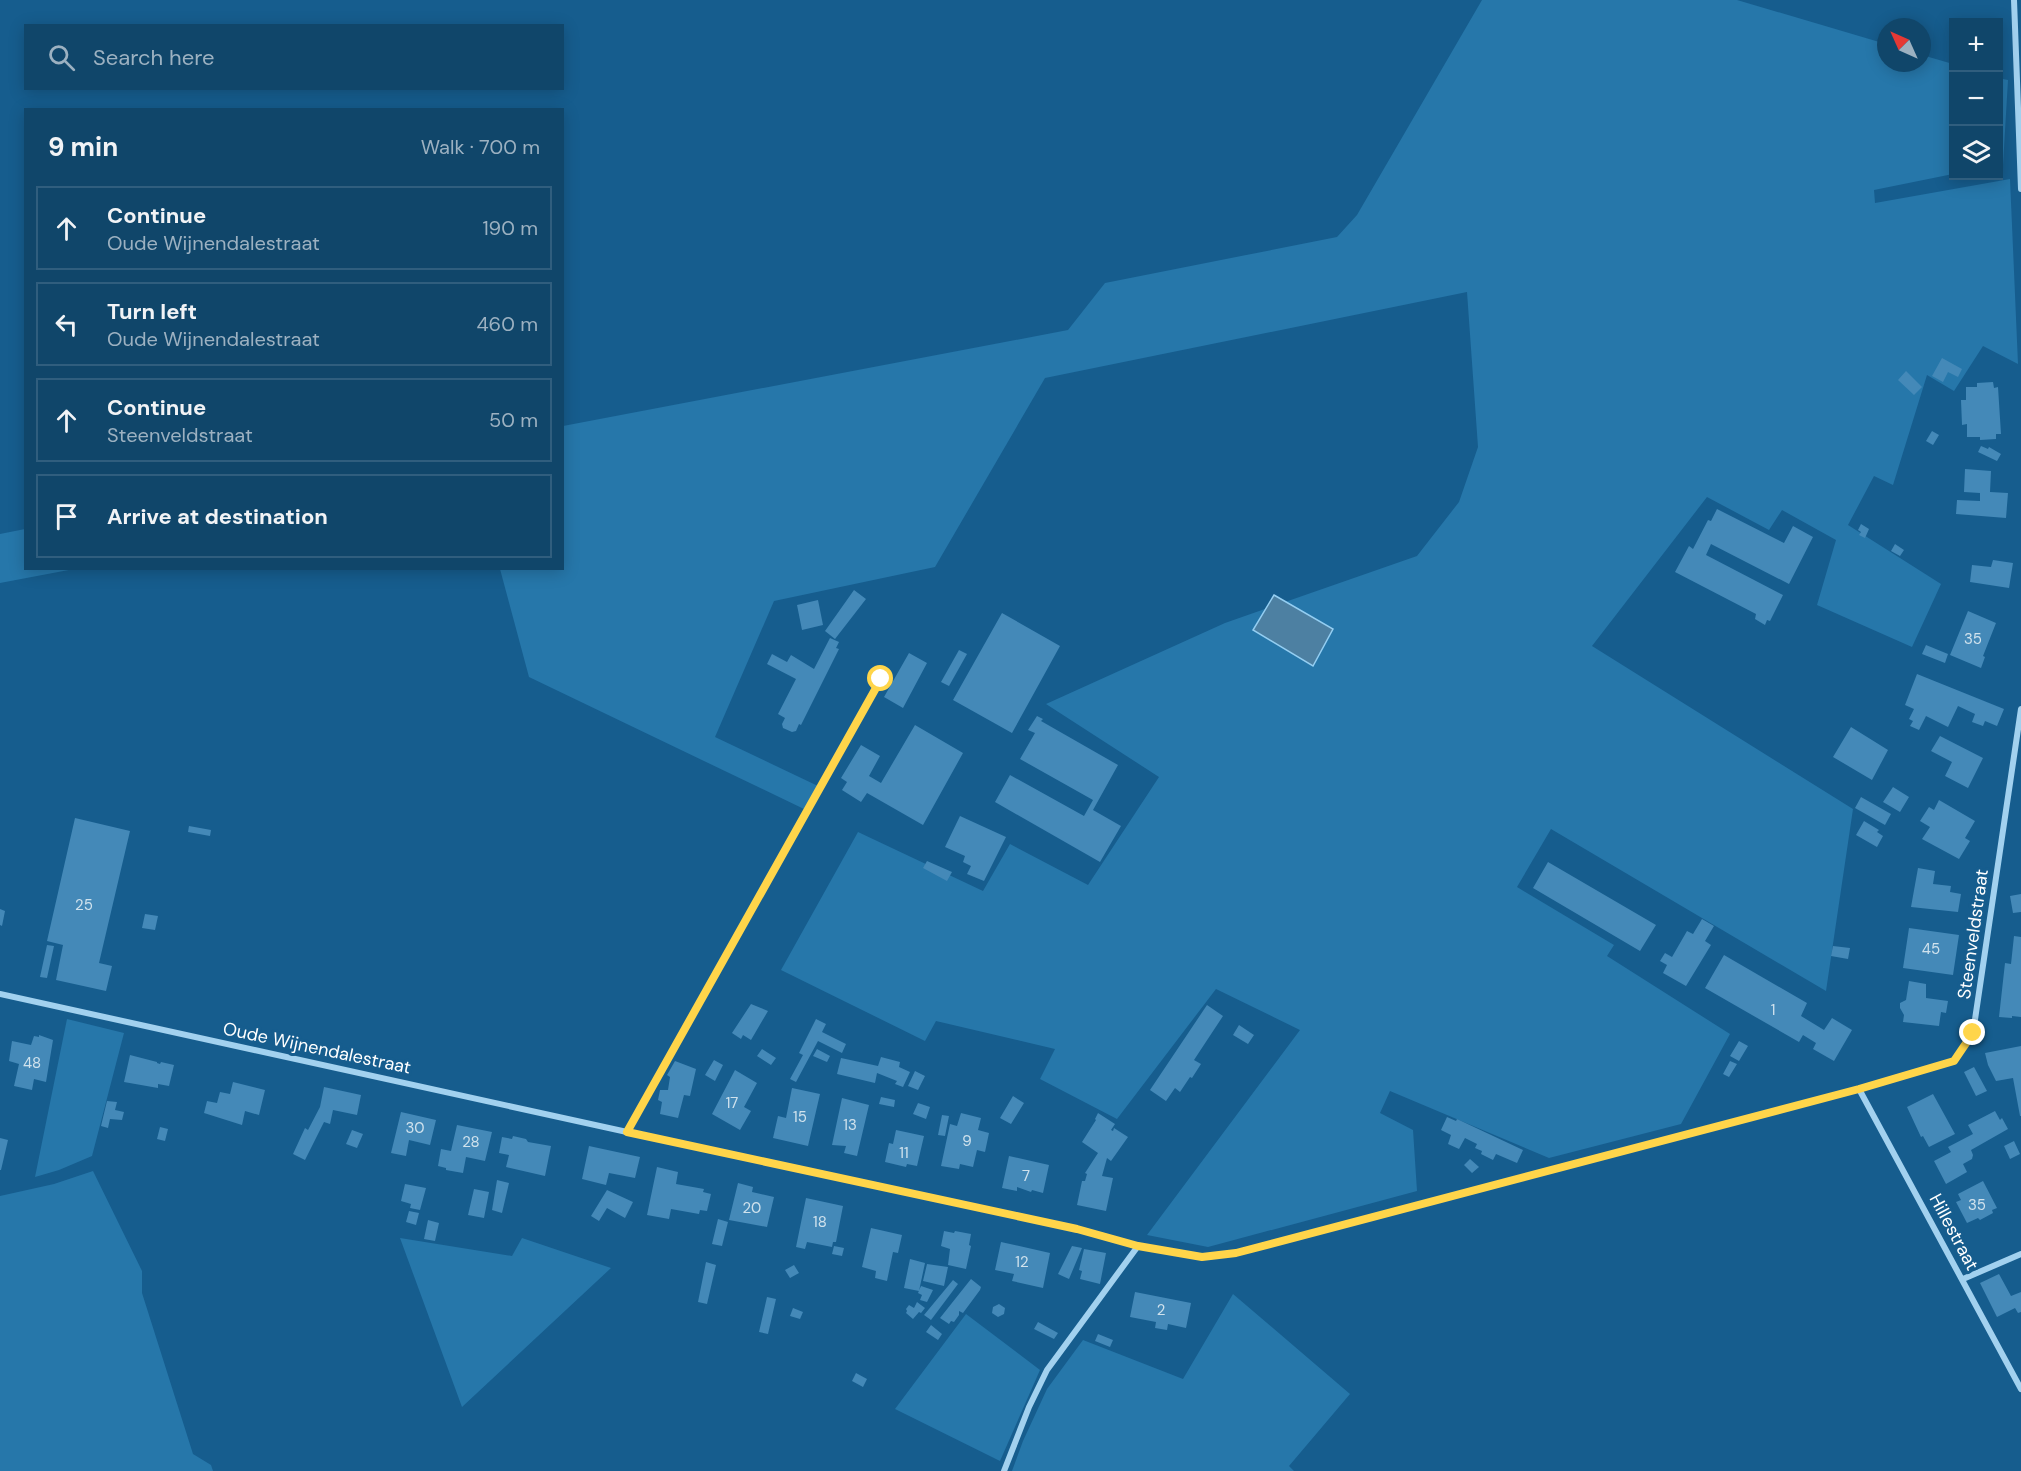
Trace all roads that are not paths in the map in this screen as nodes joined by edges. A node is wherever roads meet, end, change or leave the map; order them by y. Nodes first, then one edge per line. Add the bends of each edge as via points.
1 (2014, 0) edge
2 (2021, 189) edge
3 (881, 679) dead end
4 (2021, 709) edge
5 (0, 994) edge
6 (1859, 1089) junction
7 (627, 1132) junction
8 (1138, 1246) junction
9 (2021, 1254) edge
10 (1963, 1279) junction
11 (2021, 1389) edge
12 (1005, 1471) edge

1 - 2 street
3 - 7 street
4 - 6 street, Steenveldstraat via 1973,1033 1954,1061
5 - 7 street, Oude Wijnendalestraat
6 - 8 street, Oude Wijnendalestraat via 1236,1253 1202,1257
6 - 10 street, Hillestraat
7 - 8 street, Oude Wijnendalestraat via 1077,1229
8 - 12 street via 1047,1370
9 - 10 street
10 - 11 street, Hillestraat

